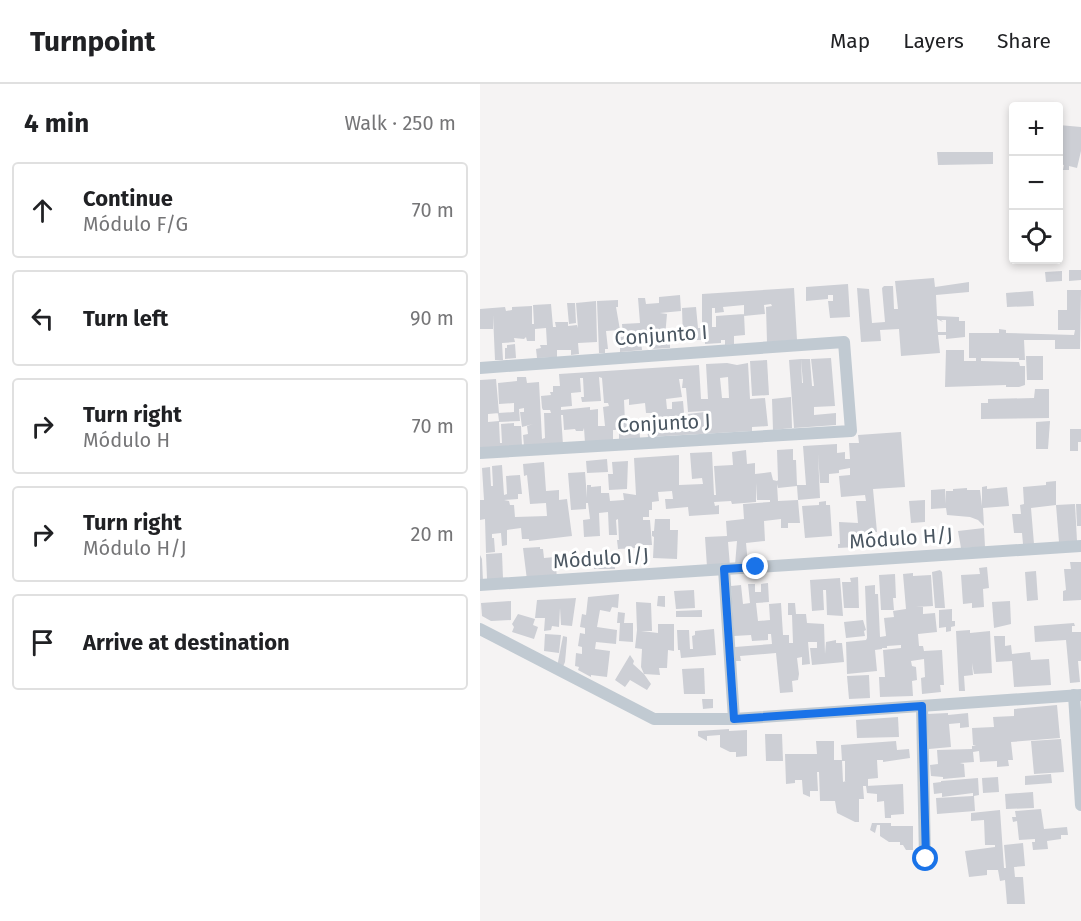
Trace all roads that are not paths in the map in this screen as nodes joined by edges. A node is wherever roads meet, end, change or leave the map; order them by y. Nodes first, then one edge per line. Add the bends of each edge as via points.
1 (480, 368) edge
2 (851, 431) joint
3 (480, 453) edge
4 (1081, 546) edge
5 (724, 569) junction
6 (480, 585) edge
7 (480, 629) edge
8 (1078, 695) edge
9 (922, 706) junction
10 (734, 719) junction
11 (1081, 805) edge
12 (926, 859) dead end

1 - 2 street, Conjunto I via 844,342
2 - 3 street, Conjunto J
4 - 5 street, Módulo H/J
5 - 6 street, Módulo I/J
5 - 10 street
7 - 10 street via 654,720
8 - 9 street
8 - 11 street
9 - 10 street
9 - 12 street

